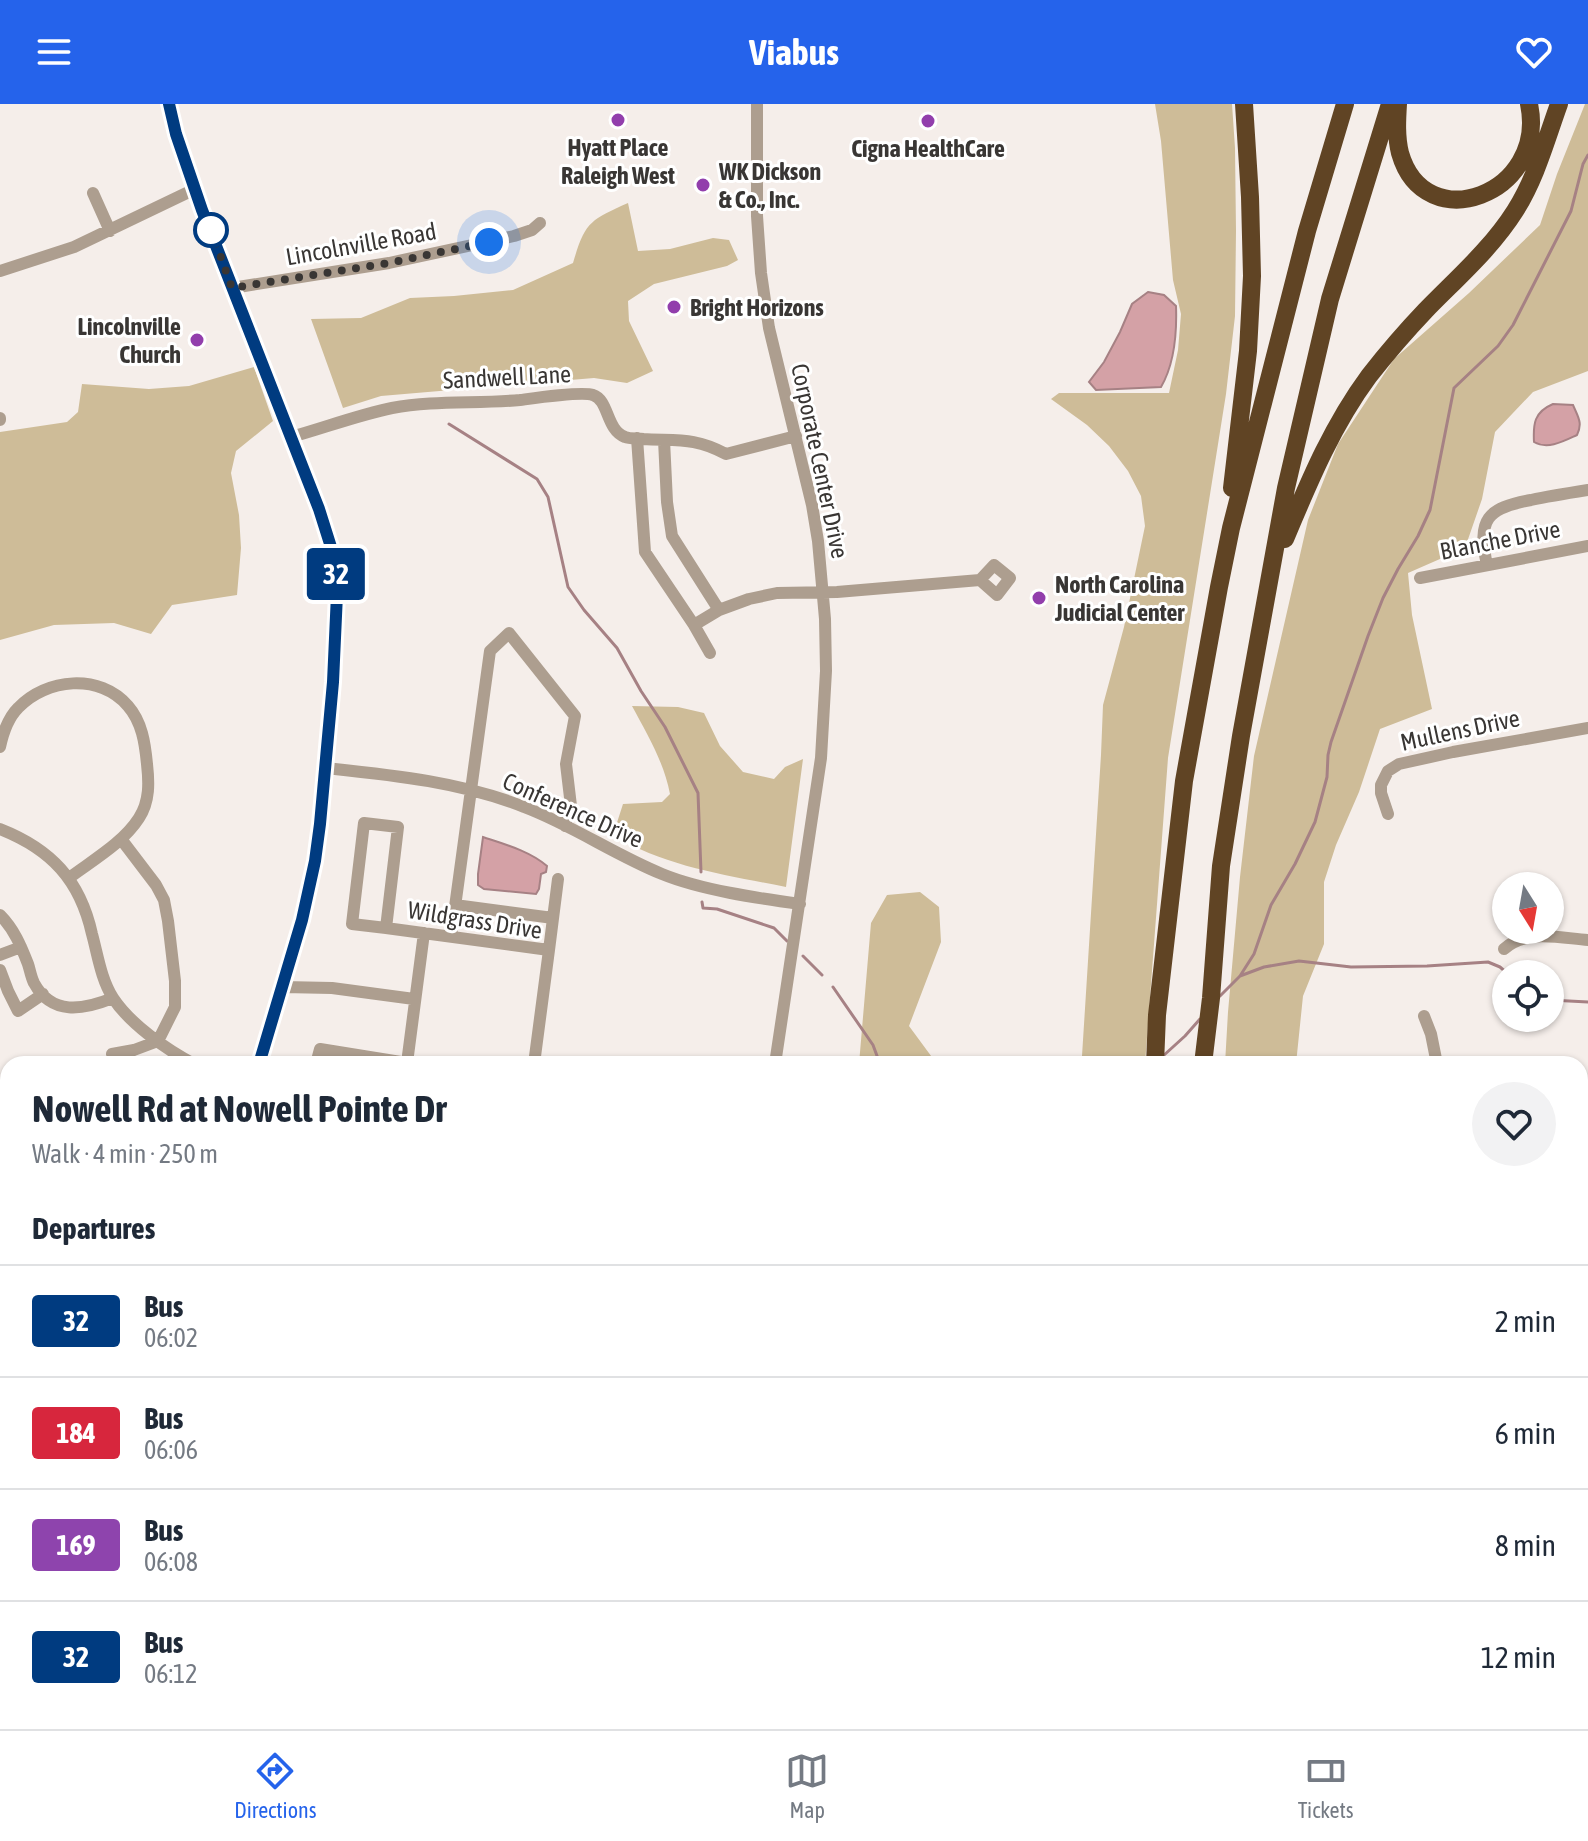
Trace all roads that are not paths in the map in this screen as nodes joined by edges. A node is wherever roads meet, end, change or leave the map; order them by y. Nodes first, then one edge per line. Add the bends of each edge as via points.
1 (169, 104) edge
2 (757, 104) edge
3 (1244, 104) edge
4 (1345, 104) edge
5 (1390, 104) edge
6 (1398, 104) edge
7 (1529, 104) edge
8 (1559, 104) edge
9 (195, 189) junction
10 (93, 193) dead end
11 (540, 223) dead end
12 (110, 231) junction
13 (0, 271) edge
14 (232, 288) junction
15 (796, 436) junction
16 (291, 437) junction
17 (637, 438) junction
18 (664, 440) junction
19 (1588, 490) edge
20 (1231, 528) junction
21 (1588, 546) edge
22 (1487, 565) junction
23 (1271, 571) junction
24 (1420, 578) dead end
25 (980, 580) dead end
26 (823, 592) junction
27 (719, 610) junction
28 (694, 625) junction
29 (710, 653) dead end
30 (1588, 728) edge
31 (2, 732) edge
32 (0, 747) edge
33 (326, 768) junction
34 (470, 790) junction
35 (1388, 814) dead end
36 (565, 826) junction
37 (0, 829) edge
38 (121, 839) junction
39 (69, 878) junction
40 (558, 879) dead end
41 (800, 904) junction
42 (455, 905) junction
43 (0, 915) edge
44 (553, 918) junction
45 (386, 928) junction
46 (424, 933) junction
47 (451, 936) junction
48 (1588, 940) edge
49 (21, 947) junction
50 (1504, 949) dead end
51 (549, 950) junction
52 (0, 955) edge
53 (0, 970) edge
54 (287, 973) junction
55 (283, 987) junction
56 (332, 988) junction
57 (43, 994) junction
58 (113, 998) junction
59 (414, 999) junction
60 (1424, 1016) dead end
61 (158, 1041) junction
62 (112, 1054) dead end
63 (181, 1056) edge
64 (261, 1056) edge
65 (318, 1056) edge
66 (364, 1056) edge
67 (408, 1056) edge
68 (535, 1056) edge
69 (776, 1056) edge
70 (1155, 1056) edge
71 (1204, 1056) edge
72 (1435, 1056) edge

1 - 9 street
2 - 15 street, Corporate Center Drive via 761,273
3 - 20 highway via 1251,316
4 - 20 highway
5 - 23 highway via 1330,299
6 - 7 highway via 1398,146 1411,174 1434,194 1465,199 1495,188 1521,162 1530,138
8 - 23 highway via 1535,173 1514,213 1392,347 1347,409 1313,471
9 - 12 street
9 - 14 street
10 - 12 street
11 - 14 street, Lincolnville Road via 514,236 389,263
12 - 13 street
14 - 16 street
15 - 18 street via 726,454 692,440
15 - 26 street, Corporate Center Drive
16 - 17 street, Sandwell Lane via 391,408 594,395 616,430
16 - 33 street via 336,572
17 - 18 street
17 - 28 street via 645,552
18 - 27 street via 672,536
19 - 22 street via 1498,508 1484,530
20 - 70 highway via 1184,781
21 - 22 street, Blanche Drive
22 - 24 street, Blanche Drive
23 - 71 highway via 1221,866
25 - 26 street
26 - 27 street via 777,593
26 - 41 street, Corporate Center Drive via 823,727
27 - 28 street
28 - 29 street
30 - 35 street, Mullens Drive via 1399,764 1381,785
31 - 32 street
31 - 38 street via 16,710 49,686 85,683 121,698 139,724 149,784 141,816
33 - 34 street, Conference Drive
33 - 54 street via 315,861
34 - 36 street, Conference Drive
34 - 36 street via 490,651 509,633 575,716 566,764 571,806
34 - 42 street
36 - 41 street, Conference Drive via 662,874
37 - 39 street via 38,848
38 - 39 street
38 - 61 street via 156,885 168,921 175,1007
39 - 58 street via 86,909 102,976
40 - 44 street
41 - 69 street, Corporate Center Drive
42 - 44 street
42 - 47 street
43 - 49 street
44 - 51 street
45 - 45 street, Wildgrass Drive via 398,827 364,823 352,924
45 - 46 street, Wildgrass Drive
46 - 47 street, Wildgrass Drive
46 - 59 street
47 - 51 street, Wildgrass Drive
48 - 50 street via 1525,936
49 - 52 street
49 - 57 street
51 - 68 street, Wildgrass Drive
53 - 57 street via 18,1011
54 - 55 street
54 - 56 street
55 - 56 street
55 - 64 street
56 - 59 street
57 - 58 street via 64,1008
58 - 61 street
59 - 67 street
60 - 72 street
61 - 62 street
61 - 63 street
65 - 66 street via 320,1049

